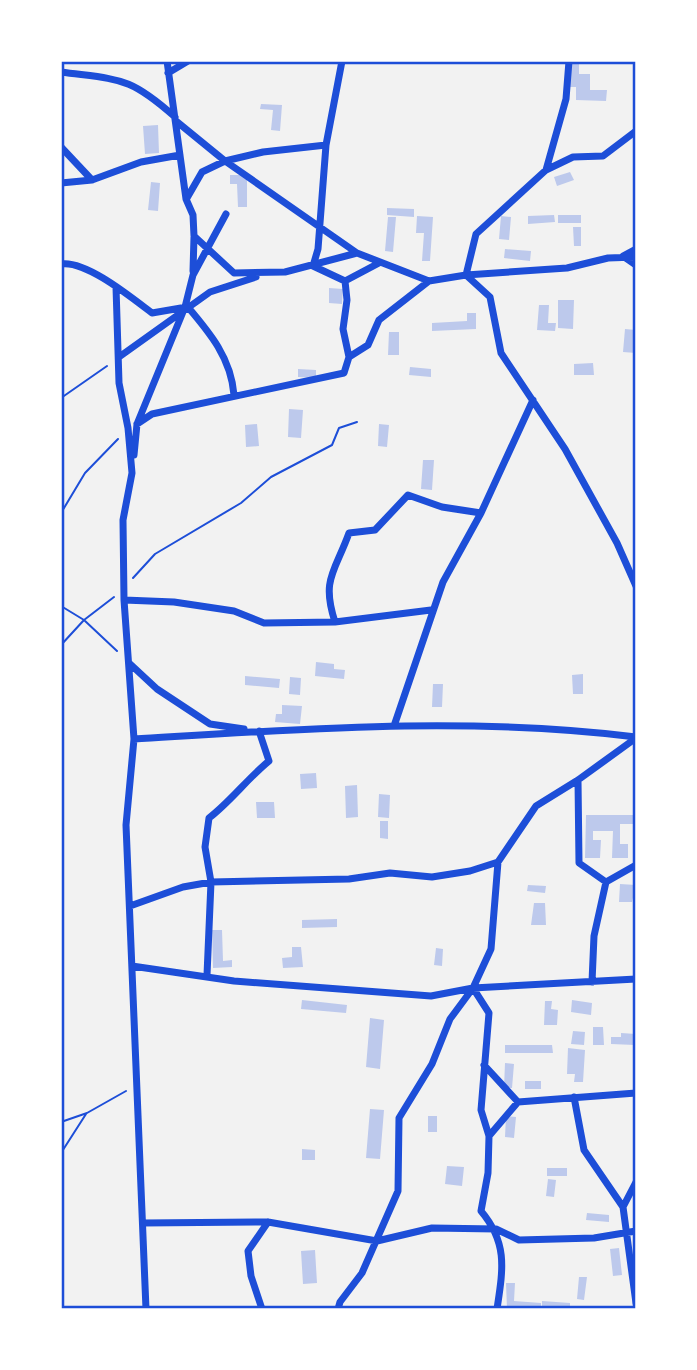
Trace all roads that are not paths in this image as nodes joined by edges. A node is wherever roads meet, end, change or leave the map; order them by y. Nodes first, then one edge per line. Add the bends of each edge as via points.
1 (167, 61) edge
2 (188, 61) edge
3 (342, 61) edge
4 (569, 61) edge
5 (61, 72) edge
6 (168, 73) junction
7 (175, 119) junction
8 (636, 131) edge
9 (326, 145) junction
10 (61, 147) edge
11 (180, 155) junction
12 (225, 161) junction
13 (546, 170) junction
14 (92, 180) junction
15 (61, 183) edge
16 (186, 199) junction
17 (226, 214) dead end
18 (319, 225) junction
19 (194, 236) junction
20 (636, 249) edge
21 (206, 250) junction
22 (357, 253) junction
23 (623, 256) junction
24 (636, 257) edge
25 (379, 263) junction
26 (61, 264) edge
27 (636, 265) edge
28 (313, 266) junction
29 (193, 275) junction
30 (261, 275) junction
31 (466, 275) junction
32 (345, 281) junction
33 (429, 281) junction
34 (116, 287) junction
35 (186, 306) junction
36 (119, 357) junction
37 (349, 357) junction
38 (234, 395) junction
39 (533, 400) junction
40 (137, 424) junction
41 (132, 473) junction
42 (481, 513) junction
43 (636, 586) edge
44 (124, 600) junction
45 (431, 610) junction
46 (335, 622) junction
47 (129, 663) junction
48 (394, 726) junction
49 (261, 731) junction
50 (636, 737) edge
51 (134, 739) junction
52 (578, 780) junction
53 (498, 862) junction
54 (636, 865) edge
55 (211, 882) junction
56 (606, 882) junction
57 (130, 906) junction
58 (132, 966) junction
59 (207, 975) junction
60 (636, 979) edge
61 (592, 982) junction
62 (472, 988) junction
63 (484, 1065) junction
64 (636, 1093) edge
65 (574, 1097) junction
66 (518, 1101) junction
67 (489, 1136) junction
68 (636, 1182) edge
69 (623, 1207) junction
70 (268, 1222) junction
71 (143, 1223) junction
72 (496, 1229) junction
73 (626, 1231) junction
74 (636, 1231) edge
75 (377, 1241) junction
76 (636, 1303) edge
77 (146, 1309) edge
78 (262, 1309) edge
79 (338, 1309) edge
80 (498, 1309) edge

1 - 6 street
2 - 6 street
3 - 9 street
4 - 13 street via 566,99
5 - 7 street via 128,82 144,90
6 - 7 street
7 - 11 street
7 - 12 street
8 - 13 street via 603,156 573,157
9 - 12 street
9 - 18 street
10 - 14 street
11 - 14 street via 141,162
11 - 16 street
12 - 16 street via 202,172
12 - 18 street
13 - 31 street via 476,234
14 - 15 street
16 - 19 street
17 - 21 street
18 - 22 street
18 - 28 street
19 - 21 street
19 - 29 street
20 - 23 street
21 - 29 street
21 - 30 street via 233,273
22 - 25 street
22 - 28 street
23 - 24 street
23 - 27 street
23 - 31 street via 567,268
25 - 32 street
25 - 33 street
26 - 34 street via 71,262
28 - 30 street
28 - 32 street
29 - 35 street
30 - 35 street via 210,292
31 - 33 street
31 - 39 street via 491,298 501,353
32 - 37 street via 343,329
33 - 37 street via 379,320 368,345
34 - 35 street via 152,313
34 - 36 street
35 - 36 street
35 - 38 street via 216,341 233,378
35 - 40 street
36 - 41 street
37 - 38 street via 344,373
38 - 40 street via 152,414
39 - 42 street
39 - 43 street via 611,531
40 - 41 street
41 - 44 street via 124,520
42 - 45 street
42 - 46 street via 442,507 408,495 375,530 349,533 330,576 327,598
44 - 46 street via 234,611 264,623
44 - 47 street
45 - 46 street
45 - 48 street
47 - 49 street via 157,689 210,724
47 - 51 street
48 - 49 street
48 - 50 street via 540,727
49 - 51 street
49 - 55 street via 269,761 209,818 205,847
50 - 52 street
51 - 57 street via 126,825
52 - 53 street via 536,806
52 - 56 street via 579,863
53 - 55 street via 432,877 390,873 349,879
53 - 62 street via 491,949
54 - 56 street
55 - 57 street
55 - 59 street
56 - 61 street via 594,936
57 - 58 street
58 - 59 street
58 - 71 street
59 - 62 street via 383,994 430,996
60 - 61 street
61 - 62 street
62 - 63 street via 489,1013
62 - 75 street via 450,1019 432,1064 399,1118 398,1191
63 - 66 street
63 - 67 street via 481,1110
64 - 65 street
65 - 66 street
65 - 69 street via 584,1150
66 - 67 street
67 - 72 street via 481,1211
68 - 69 street
69 - 73 street
70 - 71 street
70 - 75 street
70 - 78 street via 248,1251
71 - 77 street
72 - 73 street via 519,1240 594,1238
72 - 75 street via 432,1228
72 - 80 street via 503,1269
73 - 74 street
73 - 76 street
75 - 79 street

